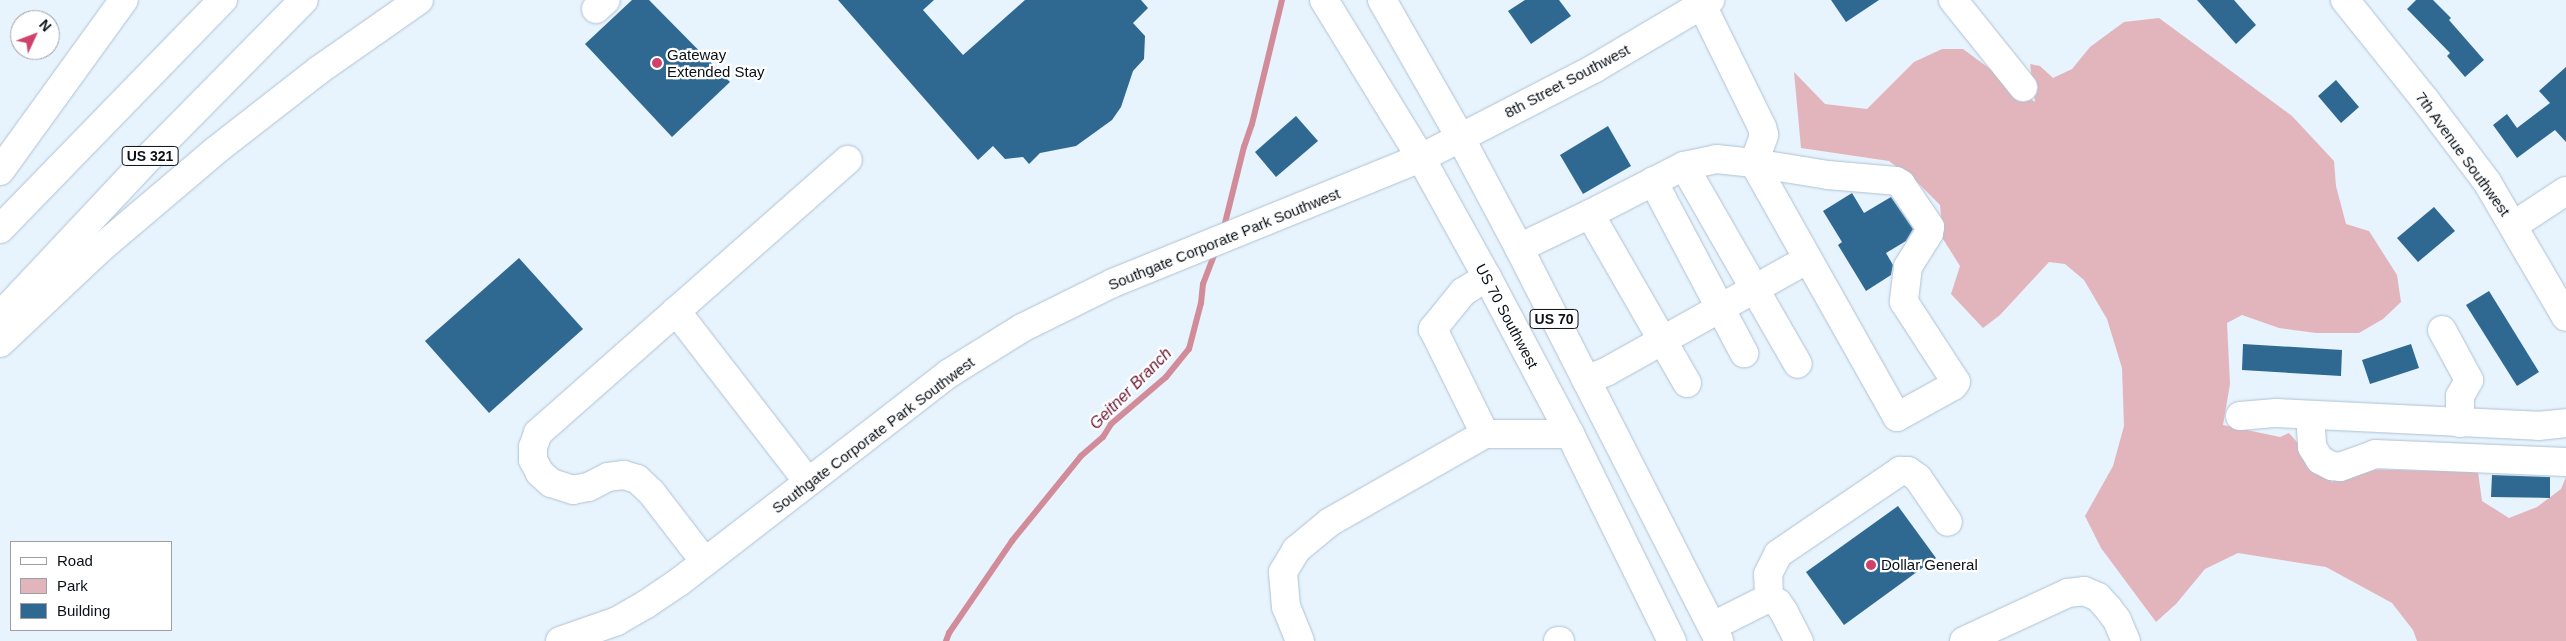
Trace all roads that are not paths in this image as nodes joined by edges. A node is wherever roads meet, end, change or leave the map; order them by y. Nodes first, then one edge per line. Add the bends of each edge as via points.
1 (124, 0) edge
2 (222, 0) edge
3 (304, 0) edge
4 (419, 0) edge
5 (1324, 0) edge
6 (1382, 0) edge
7 (1953, 0) edge
8 (2345, 0) edge
9 (1706, 2) edge
10 (2023, 87) dead end
11 (1460, 137) junction
12 (1421, 158) junction
13 (848, 160) dead end
14 (1754, 163) junction
15 (1684, 166) junction
16 (0, 171) edge
17 (1653, 182) junction
18 (2566, 191) edge
19 (1590, 214) junction
20 (2514, 225) junction
21 (0, 229) edge
22 (1519, 248) junction
23 (1808, 259) junction
24 (1487, 278) junction
25 (1754, 289) junction
26 (1720, 308) junction
27 (676, 311) junction
28 (0, 316) edge
29 (2566, 317) edge
30 (2442, 330) dead end
31 (1662, 340) junction
32 (0, 343) edge
33 (1744, 354) dead end
34 (1798, 364) dead end
35 (1586, 380) junction
36 (1687, 383) dead end
37 (2310, 415) junction
38 (2240, 416) dead end
39 (2460, 423) junction
40 (2566, 423) edge
41 (1484, 434) junction
42 (1570, 434) junction
43 (2566, 462) edge
44 (808, 482) junction
45 (1948, 522) dead end
46 (705, 562) junction
47 (1769, 598) junction
48 (1716, 634) edge
49 (560, 641) edge
50 (1300, 641) edge
51 (1672, 641) edge
52 (1799, 641) edge
53 (1964, 641) edge
54 (2126, 641) edge

1 - 16 main road
2 - 21 main road
3 - 28 main road, US 321 via 104,203
4 - 32 main road via 319,70 215,151 102,247
5 - 12 main road, US 70 Southwest / US 70
6 - 11 main road, US 70
7 - 10 main road
8 - 20 main road, 7th Avenue Southwest via 2432,108
9 - 11 main road, 8th Street Southwest via 1595,68
9 - 14 main road via 1762,127 1764,135
11 - 12 main road, 8th Street Southwest
11 - 22 main road, US 70
12 - 24 main road, US 70 Southwest / US 70
12 - 44 main road, Southgate Corporate Park Southwest via 1114,283 1022,328 948,374
13 - 27 main road
14 - 15 main road via 1716,159
14 - 23 main road
14 - 23 main road via 1828,175 1896,181 1905,188 1930,227 1908,267 1904,302 1955,379 1953,386 1897,417
15 - 17 main road
15 - 25 main road
17 - 19 main road
17 - 26 main road
18 - 20 main road
19 - 22 main road
19 - 31 main road
20 - 29 main road, 7th Avenue Southwest
22 - 35 main road, US 70
23 - 25 main road
24 - 41 main road via 1463,292 1433,329
24 - 42 main road, US 70 Southwest / US 70
25 - 26 main road
25 - 34 main road
26 - 31 main road
26 - 33 main road
27 - 44 main road
27 - 46 main road via 538,433 533,460 540,473 562,488 588,487 608,476 637,479 651,492
30 - 39 main road via 2469,380 2460,396
31 - 35 main road
31 - 36 main road
35 - 48 main road, US 70
37 - 38 main road
37 - 39 main road
37 - 43 main road via 2312,447 2320,460 2332,466 2340,467 2375,454
39 - 40 main road via 2538,426
41 - 42 main road
41 - 50 main road via 1330,522 1296,550 1283,572 1286,606
42 - 51 main road, US 70 Southwest / US 70
44 - 46 main road, Southgate Corporate Park Southwest
45 - 47 main road via 1918,478 1908,471 1900,471 1778,554 1768,574
46 - 49 main road, Southgate Corporate Park Southwest via 646,605 617,621
47 - 48 main road
47 - 52 main road via 1784,612
53 - 54 main road via 2068,593 2084,591 2098,597 2117,620

